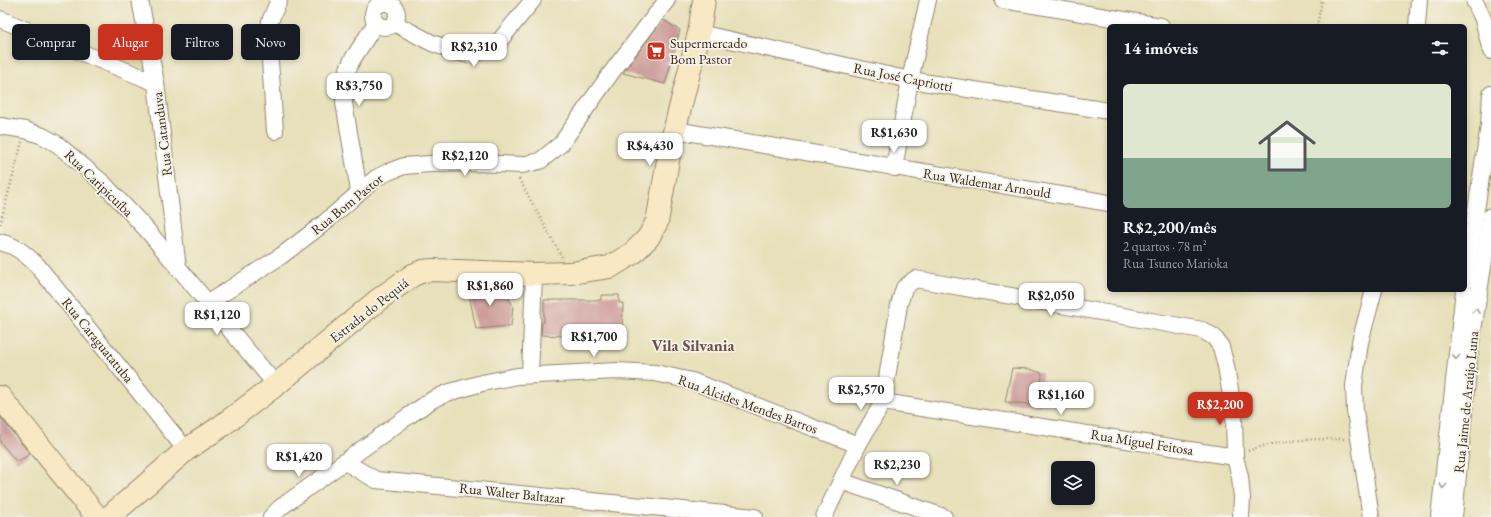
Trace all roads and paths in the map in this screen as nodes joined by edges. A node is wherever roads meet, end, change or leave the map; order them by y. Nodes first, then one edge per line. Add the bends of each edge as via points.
1 (140, 0) edge
2 (279, 0) edge
3 (533, 0) edge
4 (667, 0) edge
5 (704, 0) edge
6 (928, 0) edge
7 (1003, 0) edge
8 (1322, 0) edge
9 (1419, 0) edge
10 (1474, 0) edge
11 (394, 2) edge
12 (373, 11) edge
13 (0, 20) edge
14 (394, 23) junction
15 (1149, 24) edge
16 (1317, 24) edge
17 (1417, 24) edge
18 (699, 33) junction
19 (1491, 51) edge
20 (910, 80) junction
21 (156, 83) junction
22 (1491, 94) edge
23 (1107, 111) edge
24 (0, 126) edge
25 (25, 130) junction
26 (675, 130) junction
27 (275, 131) dead end
28 (510, 164) junction
29 (894, 168) junction
30 (359, 191) junction
31 (1107, 203) edge
32 (1491, 216) edge
33 (0, 224) edge
34 (0, 242) edge
35 (178, 269) junction
36 (1467, 269) edge
37 (534, 274) junction
38 (571, 274) junction
39 (1373, 292) edge
40 (1464, 292) edge
41 (208, 303) junction
42 (530, 375) junction
43 (276, 385) junction
44 (0, 396) edge
45 (883, 402) junction
46 (1359, 438) junction
47 (858, 445) junction
48 (186, 450) junction
49 (1235, 457) junction
50 (345, 462) junction
51 (841, 481) junction
52 (97, 517) edge
53 (109, 517) edge
54 (271, 517) edge
55 (755, 517) edge
56 (824, 517) edge
57 (944, 517) edge
58 (1241, 517) edge
59 (1371, 517) edge
60 (1439, 517) edge
61 (1454, 517) edge

1 - 21 street, Rua Catanduva
2 - 27 street via 268,33
3 - 14 street via 496,45 469,55 432,43
4 - 28 street, Rua Bom Pastor via 561,144 540,161 522,165
5 - 18 main road, Estrada do Pequiá
6 - 20 street
7 - 15 street
8 - 16 path
9 - 17 street
10 - 19 street via 1483,19
11 - 12 street via 380,3
11 - 14 street via 397,15
12 - 14 street via 379,26 387,27
12 - 30 street via 348,69 344,104
13 - 21 street
18 - 20 street, Rua José Capriotti
18 - 26 main road, Estrada do Pequiá
20 - 23 street, Rua José Capriotti
20 - 29 street
21 - 35 street, Rua Catanduva
22 - 36 street via 1489,126
24 - 25 street, Rua Caripicuíba
25 - 33 path
25 - 35 street, Rua Caripicuíba via 57,144 103,183 147,230
26 - 29 street, Rua Waldemar Arnould
26 - 38 main road, Estrada do Pequiá via 657,222 648,238 633,253 610,267
28 - 30 street, Rua Bom Pastor via 404,166 376,178
28 - 38 path
29 - 31 street, Rua Waldemar Arnould
30 - 41 street, Rua Bom Pastor via 323,224 281,256
61 -> 32 street, Rua Jaime de Araújo Luna via 1470,349
34 - 48 street, Rua Caraguatatuba via 12,245 37,265
35 - 41 street, Rua Caripicuíba
37 - 38 main road, Estrada do Pequiá
37 - 42 street
37 - 43 main road, Estrada do Pequiá via 433,270 413,275 378,300
39 - 46 street via 1356,364 1354,386
40 -> 60 street, Rua Jaime de Araújo Luna
41 - 43 street, Rua Caripicuíba
42 - 47 street, Rua Alcides Mendes Barros via 617,371 655,373 692,381
42 - 50 street, Rua Alcides Mendes Barros via 482,383 446,393 407,417
43 - 48 main road, Estrada do Pequiá
44 - 52 main road
45 - 47 street
45 - 49 street, Rua Miguel Feitosa
45 - 49 street via 899,305 904,288 915,279 1202,330 1214,337 1221,347 1226,366 1234,414
46 - 49 path via 1310,439 1264,445
46 - 59 street
47 - 51 street
48 - 53 main road, Estrada do Pequiá
49 - 58 street via 1240,477
50 - 54 street, Rua Alcides Mendes Barros via 281,507
50 - 55 street, Rua Walter Baltazar via 376,480
51 - 56 street
51 - 57 street

